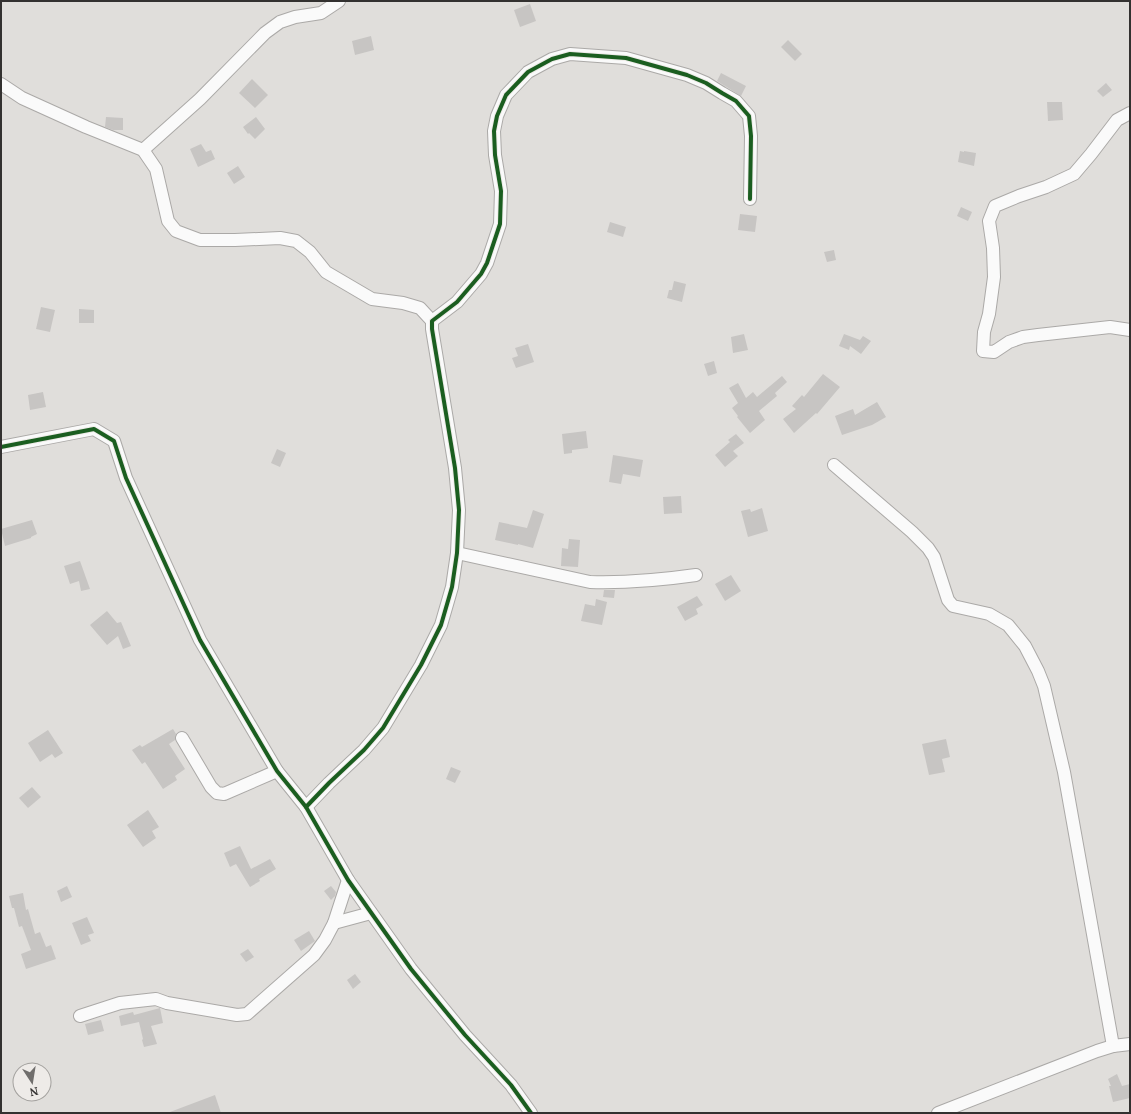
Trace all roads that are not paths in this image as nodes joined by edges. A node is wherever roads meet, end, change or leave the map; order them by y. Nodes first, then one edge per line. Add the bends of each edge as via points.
1 (339, 1) edge
2 (1, 84) edge
3 (1130, 113) edge
4 (143, 150) junction
5 (750, 198) dead end
6 (432, 321) junction
7 (1130, 330) edge
8 (1, 447) edge
9 (834, 465) dead end
10 (458, 553) junction
11 (696, 575) dead end
12 (182, 738) dead end
13 (277, 771) junction
14 (306, 807) junction
15 (348, 880) junction
16 (371, 913) junction
17 (334, 923) junction
18 (80, 1016) dead end
19 (1130, 1044) edge
20 (1113, 1046) junction
21 (943, 1112) edge
22 (531, 1113) edge

1 - 4 street via 321,13 280,22 265,33 200,99
2 - 4 street via 22,98
3 - 7 street via 1117,120 1074,174 995,206 989,221 994,277 983,352 994,352 1023,337 1110,327
4 - 6 street via 156,169 168,221 176,231 200,240 280,238 296,241 310,252 326,272 372,299 420,308
5 - 6 street via 749,116 736,101 706,83 686,75 626,58 570,54 552,59 528,72 506,95 494,131 501,191 500,224 481,274 457,302
6 - 10 street via 456,475 459,510
8 - 13 street via 94,429 114,441 129,484 200,640
9 - 20 street via 928,548 934,557 948,600 953,606 989,614 1008,625 1025,646 1038,671 1044,686 1064,772
10 - 11 street via 590,582 644,581
10 - 14 street via 441,626 421,665 383,728
12 - 13 street via 217,793 224,794
13 - 14 street
14 - 15 street
15 - 16 street
15 - 17 street
16 - 17 street
16 - 22 street via 411,969 465,1035 511,1085
17 - 18 street via 326,940 314,955 247,1014 237,1015 156,999 120,1003
19 - 20 street
20 - 21 street

